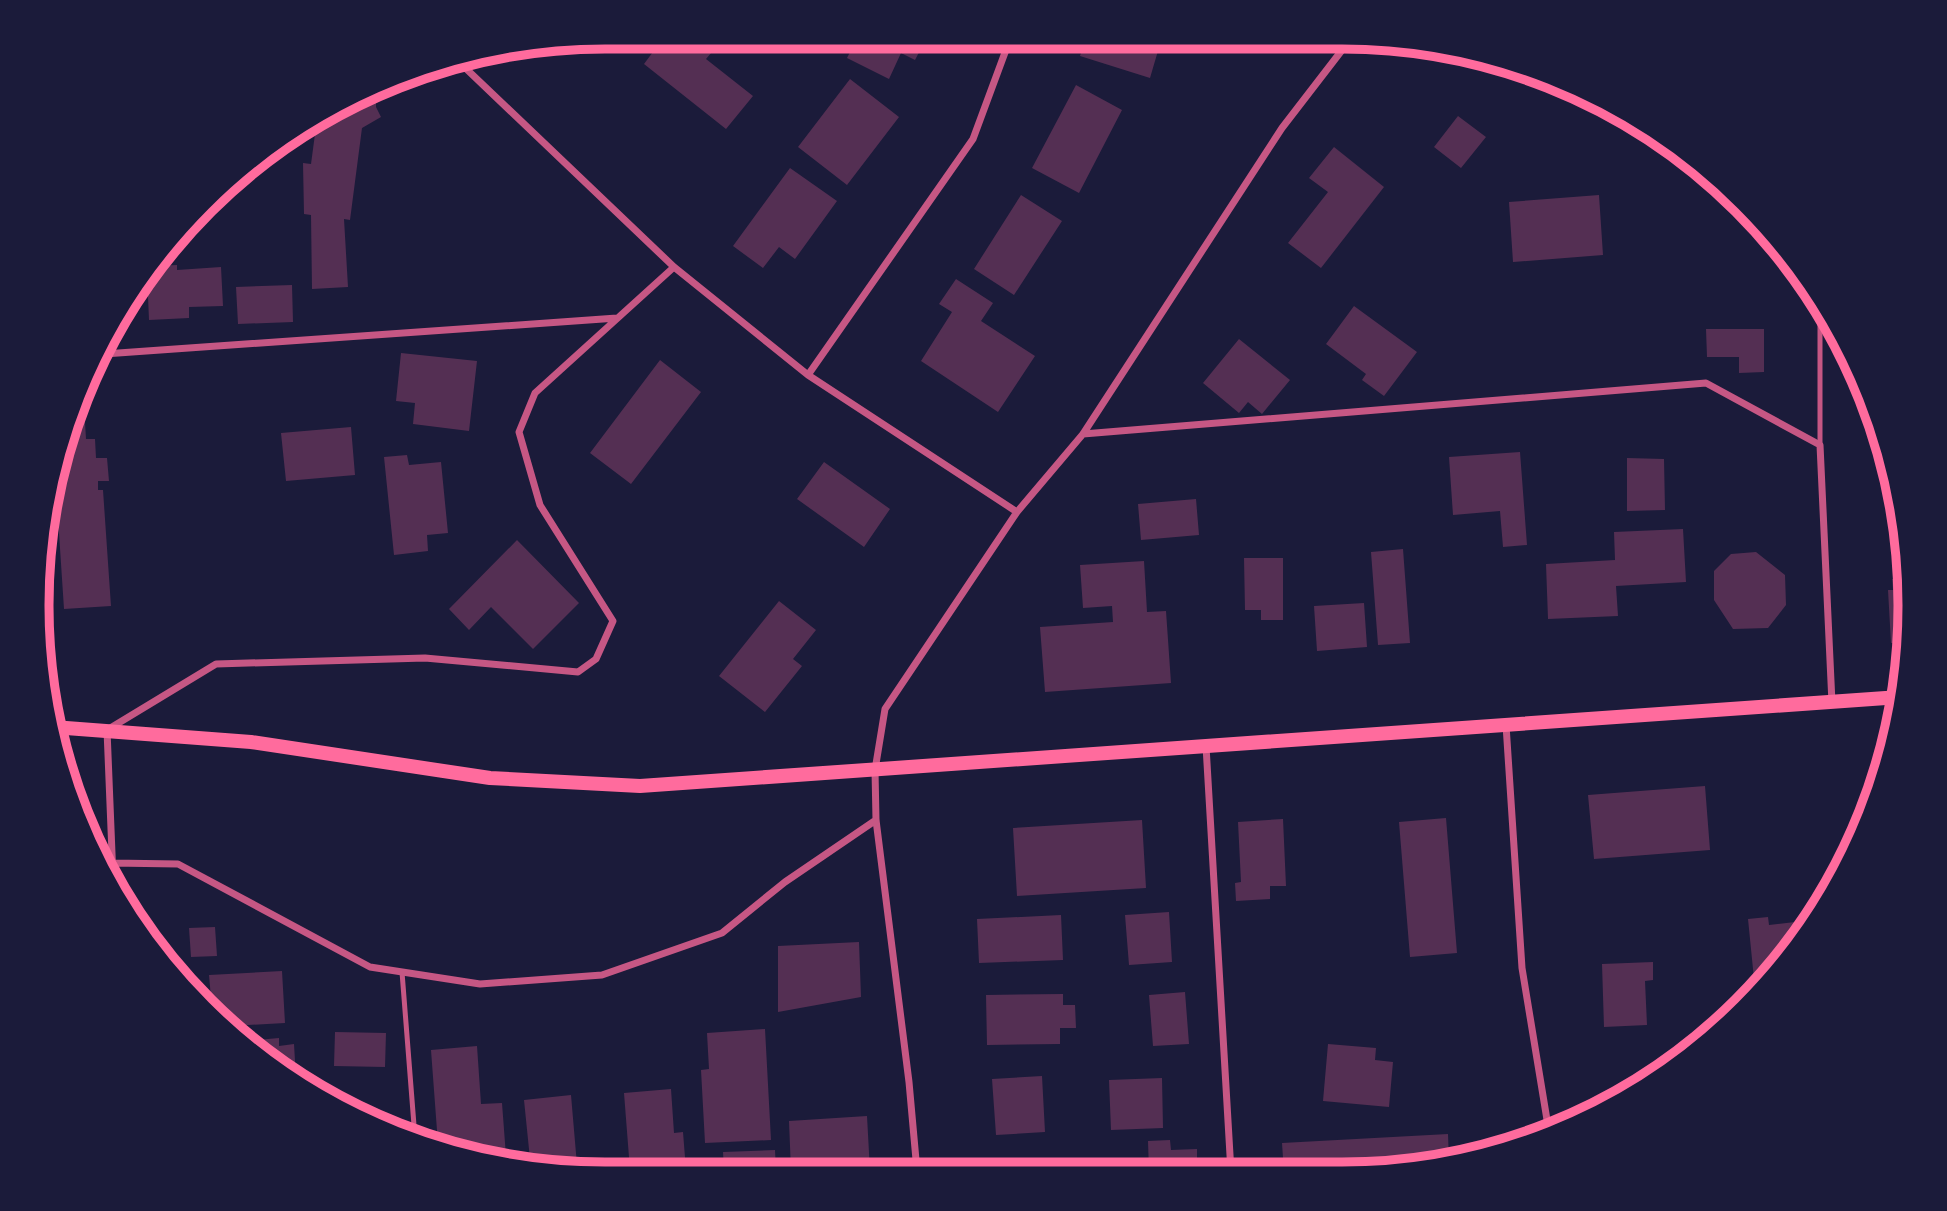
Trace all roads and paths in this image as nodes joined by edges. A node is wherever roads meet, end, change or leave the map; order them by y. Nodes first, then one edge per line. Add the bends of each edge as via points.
1 (1006, 49) edge
2 (1343, 49) edge
3 (465, 67) edge
4 (674, 267) junction
5 (618, 318) junction
6 (1820, 322) edge
7 (109, 354) edge
8 (808, 375) junction
9 (1083, 434) junction
10 (1821, 444) junction
11 (1017, 512) junction
12 (1890, 698) edge
13 (1832, 703) junction
14 (1506, 725) junction
15 (63, 728) edge
16 (107, 730) junction
17 (1206, 745) junction
18 (875, 770) junction
19 (876, 820) junction
20 (112, 863) joint
21 (402, 972) junction
22 (1547, 1122) edge
23 (414, 1127) edge
24 (916, 1162) edge
25 (1230, 1162) edge

1 - 8 street via 973,139
2 - 9 street via 1282,128
3 - 4 street
4 - 5 street
4 - 8 street
5 - 7 street
5 - 16 street via 535,393 519,432 540,505 613,621 596,659 578,671 425,657 216,664
6 - 10 lane
8 - 11 street
9 - 10 street via 1706,383
9 - 11 street
10 - 13 street
11 - 18 street via 885,709
12 - 13 main road
13 - 14 main road
14 - 17 main road
14 - 22 street via 1522,968
15 - 16 main road
16 - 18 main road via 251,742 490,778 640,786
16 - 20 street
17 - 18 main road
17 - 25 street
18 - 19 street
19 - 21 street via 785,882 722,933 602,975 480,984
19 - 24 street
20 - 21 street via 178,864 370,967
21 - 23 lane

